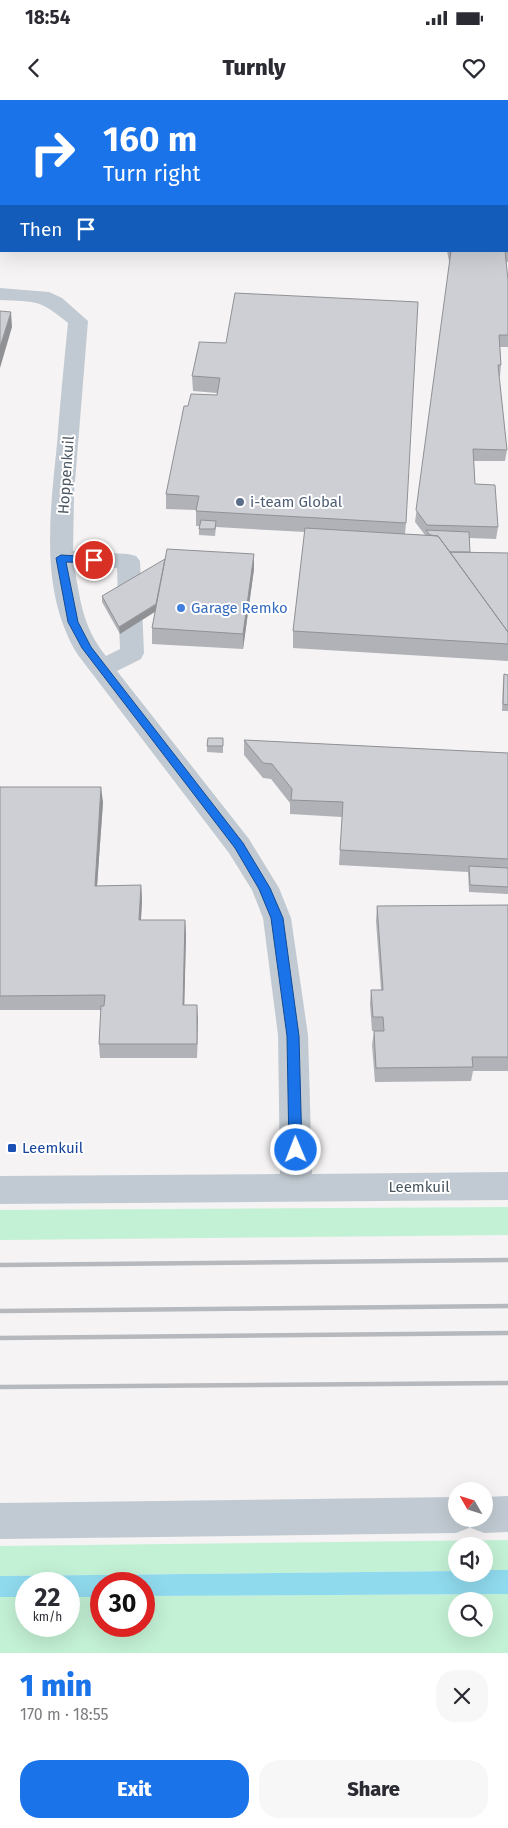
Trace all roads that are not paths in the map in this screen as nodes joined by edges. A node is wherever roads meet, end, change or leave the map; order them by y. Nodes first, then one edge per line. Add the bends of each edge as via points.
1 (0, 294) edge
2 (61, 558) junction
3 (102, 668) junction
4 (508, 1186) edge
5 (296, 1188) junction
6 (0, 1190) edge
7 (508, 1514) edge
8 (448, 1515) edge
9 (493, 1515) edge
10 (0, 1521) edge

1 - 2 street, Hoppenkuil via 42,296 78,321 63,494
2 - 3 street, Hoppenkuil via 73,622
2 - 3 street via 128,561 132,653
3 - 5 street, Hoppenkuil via 239,846 265,888 277,918 293,1036
4 - 5 street, Leemkuil
5 - 6 street, Leemkuil
7 - 9 street
8 - 10 street

